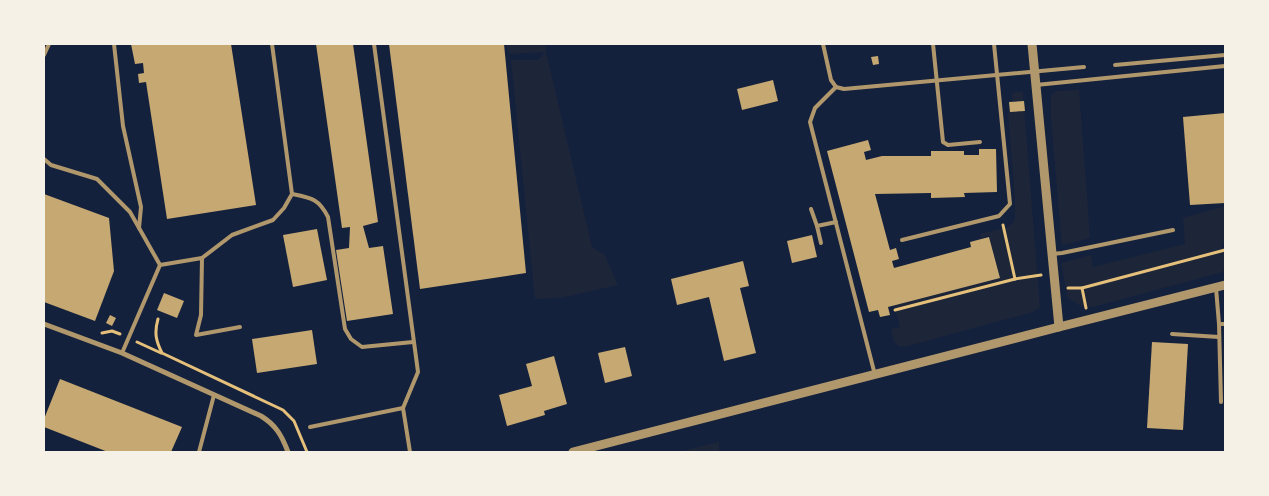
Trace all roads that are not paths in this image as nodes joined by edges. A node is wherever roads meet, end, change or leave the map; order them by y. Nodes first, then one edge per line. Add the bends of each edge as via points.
1 (49, 44) edge
2 (114, 44) edge
3 (272, 44) edge
4 (374, 44) edge
5 (823, 44) edge
6 (933, 44) edge
7 (994, 44) edge
8 (1032, 44) edge
9 (44, 55) edge
10 (1225, 55) edge
11 (1115, 65) dead end
12 (1225, 66) edge
13 (1084, 67) dead end
14 (1034, 72) junction
15 (997, 75) junction
16 (936, 81) junction
17 (1036, 85) junction
18 (836, 87) junction
19 (980, 142) dead end
20 (44, 159) edge
21 (292, 194) junction
22 (811, 209) dead end
23 (836, 222) junction
24 (817, 226) junction
25 (139, 228) junction
26 (1173, 230) dead end
27 (902, 240) dead end
28 (821, 243) dead end
29 (1052, 254) junction
30 (202, 258) junction
31 (160, 265) junction
32 (1221, 287) edge
33 (44, 324) edge
34 (1219, 324) junction
35 (1225, 324) edge
36 (240, 327) dead end
37 (1059, 327) junction
38 (1172, 334) dead end
39 (1220, 337) junction
40 (413, 342) junction
41 (122, 353) junction
42 (875, 375) junction
43 (214, 395) junction
44 (1221, 402) dead end
45 (404, 408) junction
46 (310, 426) dead end
47 (199, 452) edge
48 (288, 452) edge
49 (410, 452) edge
50 (573, 452) edge

1 - 9 lane
2 - 25 lane via 123,126 141,207
3 - 21 lane
4 - 40 lane
5 - 18 lane via 831,80
6 - 16 lane
7 - 15 lane
8 - 14 street
10 - 11 lane
12 - 17 lane
13 - 14 lane
14 - 15 lane
14 - 17 street
15 - 16 lane
15 - 27 lane via 1010,204 999,216
16 - 18 lane
16 - 19 lane via 943,142 948,145
17 - 29 street
18 - 23 lane via 815,108 810,122
20 - 25 lane via 51,165 96,179 130,212
21 - 30 lane via 273,220 232,235
21 - 40 lane via 322,204 328,217 345,330 351,339 362,347
22 - 24 lane
23 - 24 lane
23 - 42 lane
24 - 28 lane
25 - 31 lane
26 - 29 lane
29 - 37 street
30 - 31 lane
30 - 36 lane via 201,315 196,335
31 - 41 lane
32 - 34 lane
32 - 37 street
33 - 41 street
34 - 35 lane
34 - 39 lane
37 - 42 street
38 - 39 lane
39 - 44 lane
40 - 45 lane via 418,372
41 - 43 street
42 - 50 street
43 - 47 lane
43 - 48 street via 270,422 281,434
45 - 46 lane
45 - 49 lane

